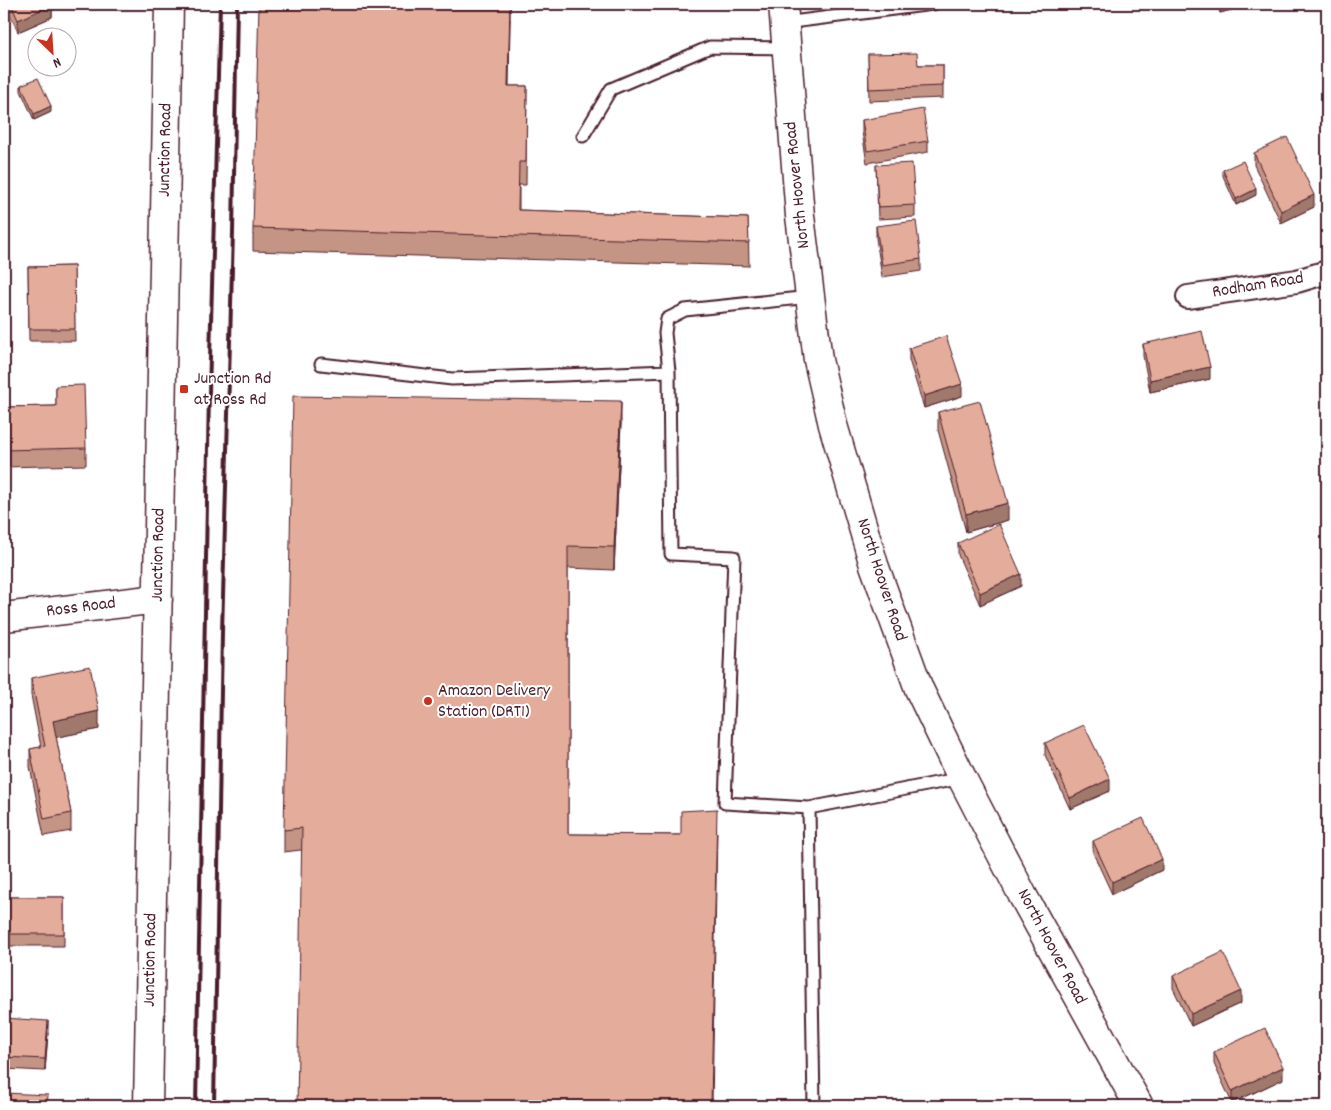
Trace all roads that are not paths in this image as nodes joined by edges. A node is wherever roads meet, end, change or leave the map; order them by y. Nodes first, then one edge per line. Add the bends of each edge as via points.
1 (169, 4) edge
2 (933, 4) edge
3 (784, 25) edge
4 (583, 136) dead end
5 (1327, 272) edge
6 (810, 297) junction
7 (1188, 297) dead end
8 (321, 364) dead end
9 (669, 371) junction
10 (158, 599) junction
11 (4, 617) edge
12 (962, 778) junction
13 (809, 808) junction
14 (148, 1106) edge
15 (814, 1106) edge
16 (1139, 1106) edge

1 - 10 street, Junction Road
2 - 3 lane
3 - 4 lane via 710,47 611,90
3 - 6 street, North Hoover Road
5 - 7 street, Rodham Road via 1297,281
6 - 9 lane via 686,310 667,319 665,333
6 - 12 street, North Hoover Road via 818,360 833,425 874,565 919,689
8 - 9 lane via 452,379
9 - 13 lane via 670,554 734,557 725,804
10 - 11 street, Ross Road
10 - 14 street, Junction Road
12 - 13 lane
12 - 16 street, North Hoover Road
13 - 15 lane

